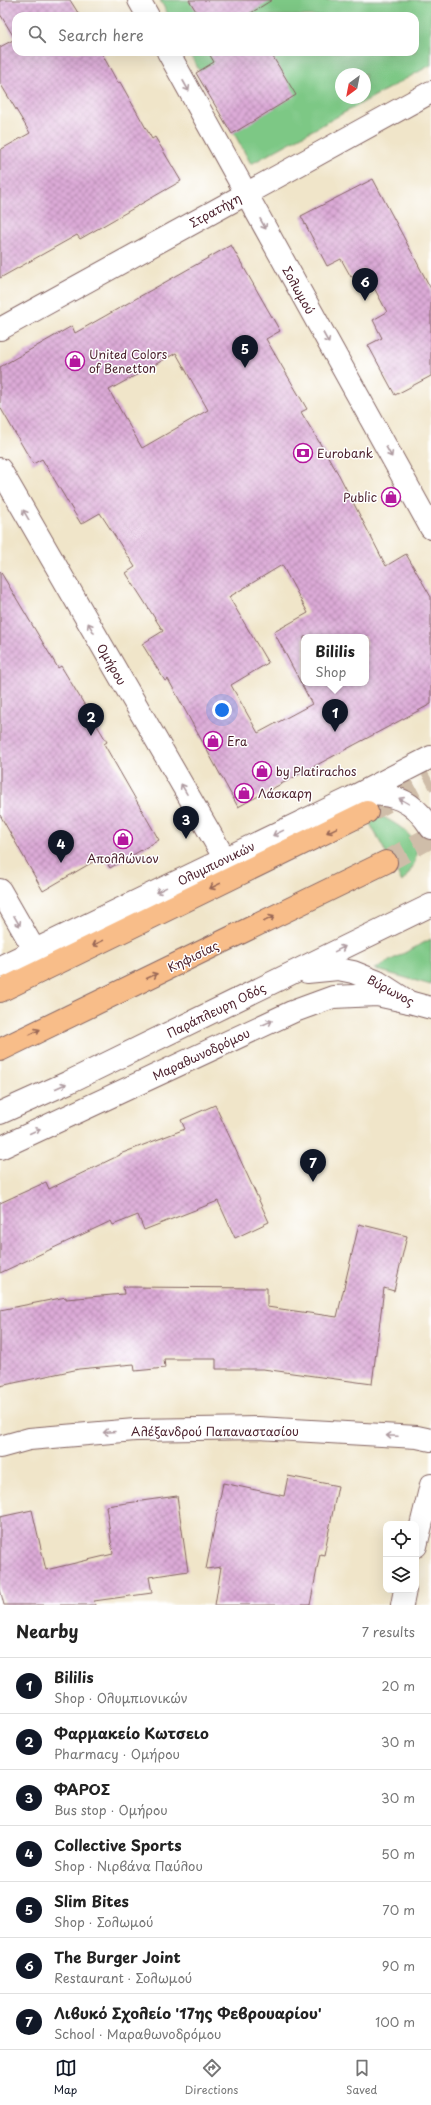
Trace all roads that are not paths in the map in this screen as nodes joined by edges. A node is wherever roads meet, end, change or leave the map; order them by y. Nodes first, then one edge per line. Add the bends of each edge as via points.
1 (139, 0) edge
2 (146, 12) edge
3 (170, 56) edge
4 (431, 92) edge
5 (246, 194) junction
6 (0, 329) edge
7 (0, 469) edge
8 (431, 528) edge
9 (431, 757) edge
10 (350, 798) junction
11 (367, 812) tunnel mouth
12 (431, 828) edge
13 (225, 859) junction
14 (386, 862) tunnel mouth
15 (0, 890) edge
16 (431, 896) edge
17 (431, 905) edge
18 (409, 916) junction
19 (35, 951) junction
20 (0, 967) edge
21 (280, 979) junction
22 (0, 991) edge
23 (409, 1002) junction
24 (431, 1008) edge
25 (0, 1050) edge
26 (0, 1113) edge
27 (0, 1148) edge
28 (431, 1440) edge
29 (0, 1447) edge
30 (431, 1485) edge
31 (419, 1534) edge
32 (404, 1593) edge
33 (402, 1605) edge

1 - 2 street
3 -> 5 street, Σολωμού
4 - 5 street, Στρατήγη
5 - 6 street, Στρατήγη
5 -> 8 street, Σολωμού
13 -> 7 street, Ομήρου
9 - 10 street, Ολυμπιονικών
12 -> 10 street via 419,811 398,798 374,794
10 -> 13 street, Ολυμπιονικών
11 -> 22 main road
13 -> 19 street, Ολυμπιονικών
25 -> 14 main road, Κηφισίας
15 -> 19 street
16 - 18 street
17 - 18 street, Παράπλευρη Οδός
21 -> 18 street, Παράπλευρη Οδός
19 - 20 street, Ολυμπιονικών
21 - 23 street, Βύρωνος via 318,970 338,969 378,982
26 -> 21 street, Παράπλευρη Οδός via 70,1082
23 - 24 street, Βύρωνος
27 -> 23 street, Μαραθωνοδρόμου via 292,1012 333,997 378,995
28 -> 29 street, Αλέξανδρού Παπαναστασίου via 258,1428 135,1430 28,1438
30 - 31 street
32 - 33 street

